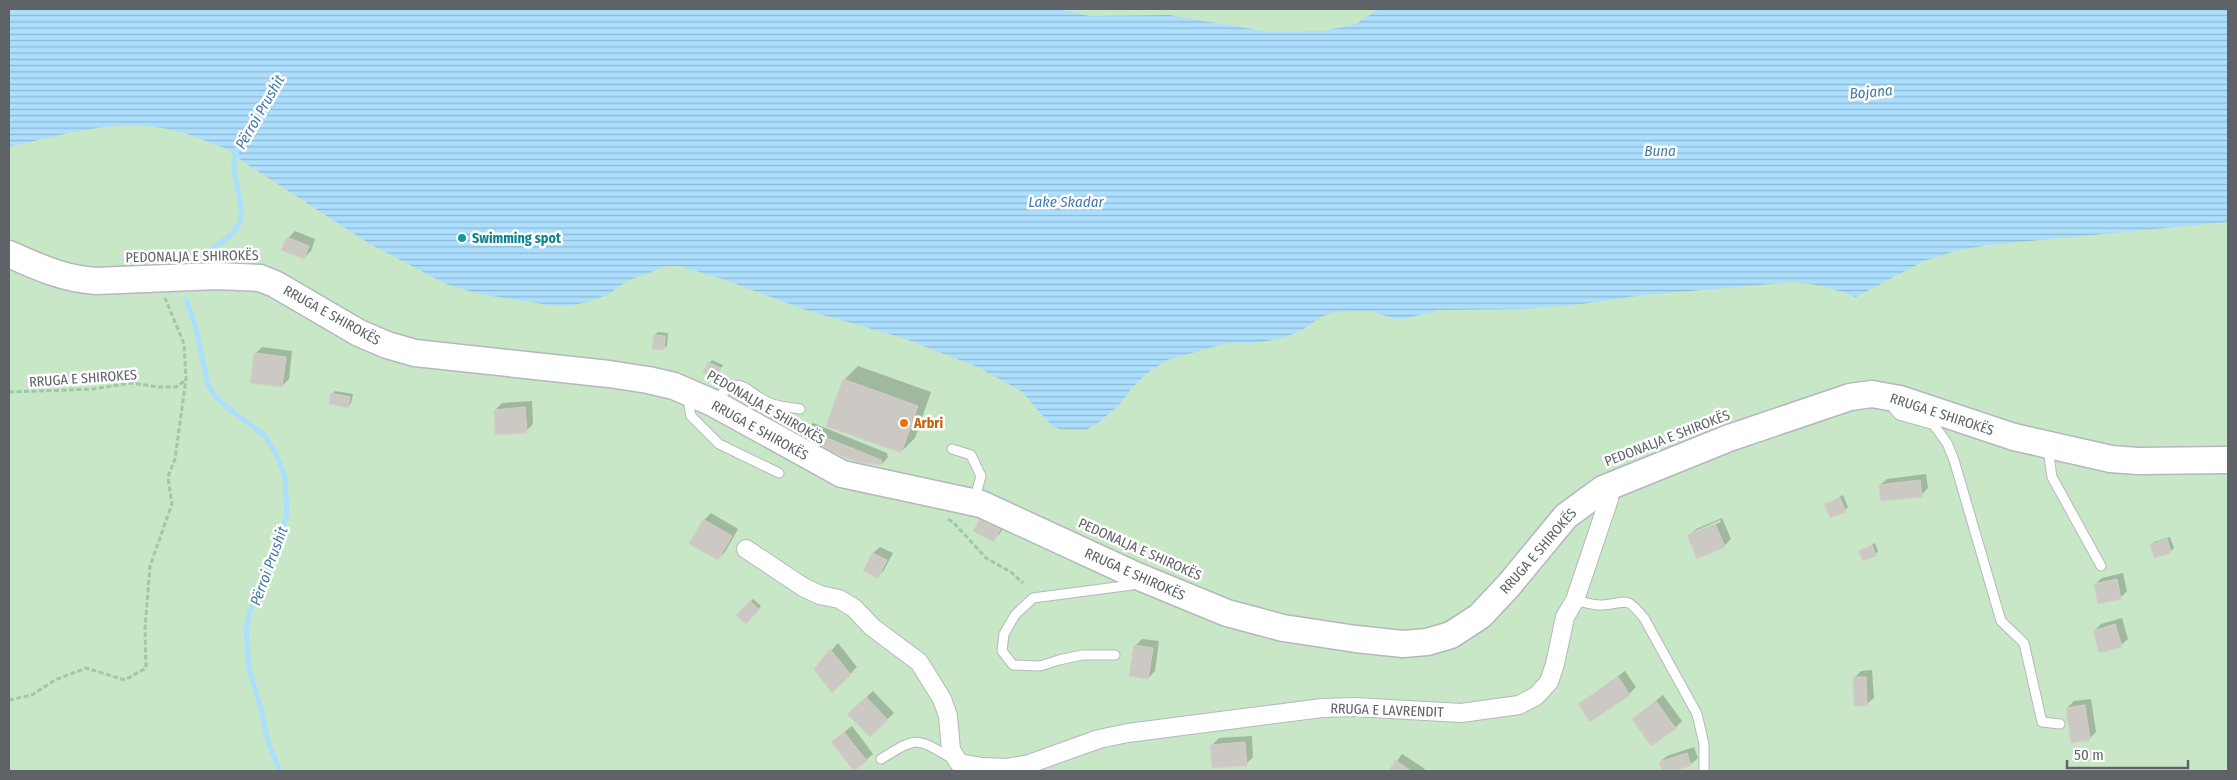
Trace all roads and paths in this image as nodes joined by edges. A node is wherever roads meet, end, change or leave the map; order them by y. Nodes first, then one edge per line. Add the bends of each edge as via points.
1 (9, 254) edge
2 (163, 279) junction
3 (186, 379) junction
4 (9, 392) edge
5 (1882, 395) junction
6 (703, 398) junction
7 (800, 409) dead end
8 (2050, 446) junction
9 (952, 449) dead end
10 (2228, 460) edge
11 (778, 473) dead end
12 (1605, 488) junction
13 (965, 499) junction
14 (746, 549) dead end
15 (2101, 566) dead end
16 (1137, 576) junction
17 (1023, 583) dead end
18 (1575, 600) junction
19 (1115, 656) dead end
20 (9, 700) edge
21 (2060, 724) dead end
22 (881, 759) dead end
23 (959, 763) junction
24 (1704, 771) edge

1 - 2 main road, RRUGA E SHIROKËS via 78,280
2 - 3 path via 164,294 184,344
2 - 6 main road, RRUGA E SHIROKËS via 260,278 359,333 414,353 629,377 674,386
3 - 4 path, RRUGA E SHIROKES via 176,387 131,383 93,389
3 - 20 path via 175,460 168,477 172,504 150,566 145,628 146,668 125,680 86,668 55,680 32,696
5 - 8 main road, RRUGA E SHIROKËS
5 - 12 main road, RRUGA E SHIROKËS via 1865,394 1833,401
5 - 21 lane via 1899,415 1934,424 1947,442 2001,621 2024,643 2042,722
6 - 7 lane via 744,385 768,403
6 - 11 lane via 689,406 691,416 719,444
6 - 13 main road, RRUGA E SHIROKËS via 842,474
8 - 10 main road, RRUGA E SHIROKËS via 2111,459
8 - 15 lane via 2052,477
9 - 13 lane via 972,455 982,476
12 - 16 main road, RRUGA E SHIROKËS via 1566,516 1480,616 1450,635 1427,642 1384,643 1264,624 1227,613
12 - 18 street, RRUGA E LAVRENDIT via 1609,499
13 - 16 main road, RRUGA E SHIROKËS
13 - 17 path via 941,512 986,558 1012,572
14 - 23 street via 803,587 839,599 854,608 872,627 919,662 942,699 948,716 951,750
16 - 19 lane via 1132,585 1034,598 1015,615 1004,634 1002,651 1013,665 1040,666 1082,655
18 - 23 street, RRUGA E LAVRENDIT via 1565,616 1549,682 1536,696 1519,705 1461,713 1322,708 1128,733 1006,768 982,768
18 - 24 lane via 1601,606 1623,601 1634,606 1644,618 1697,714 1704,744
22 - 23 lane, RRUGA E LAVRENDIT via 908,742 921,741

